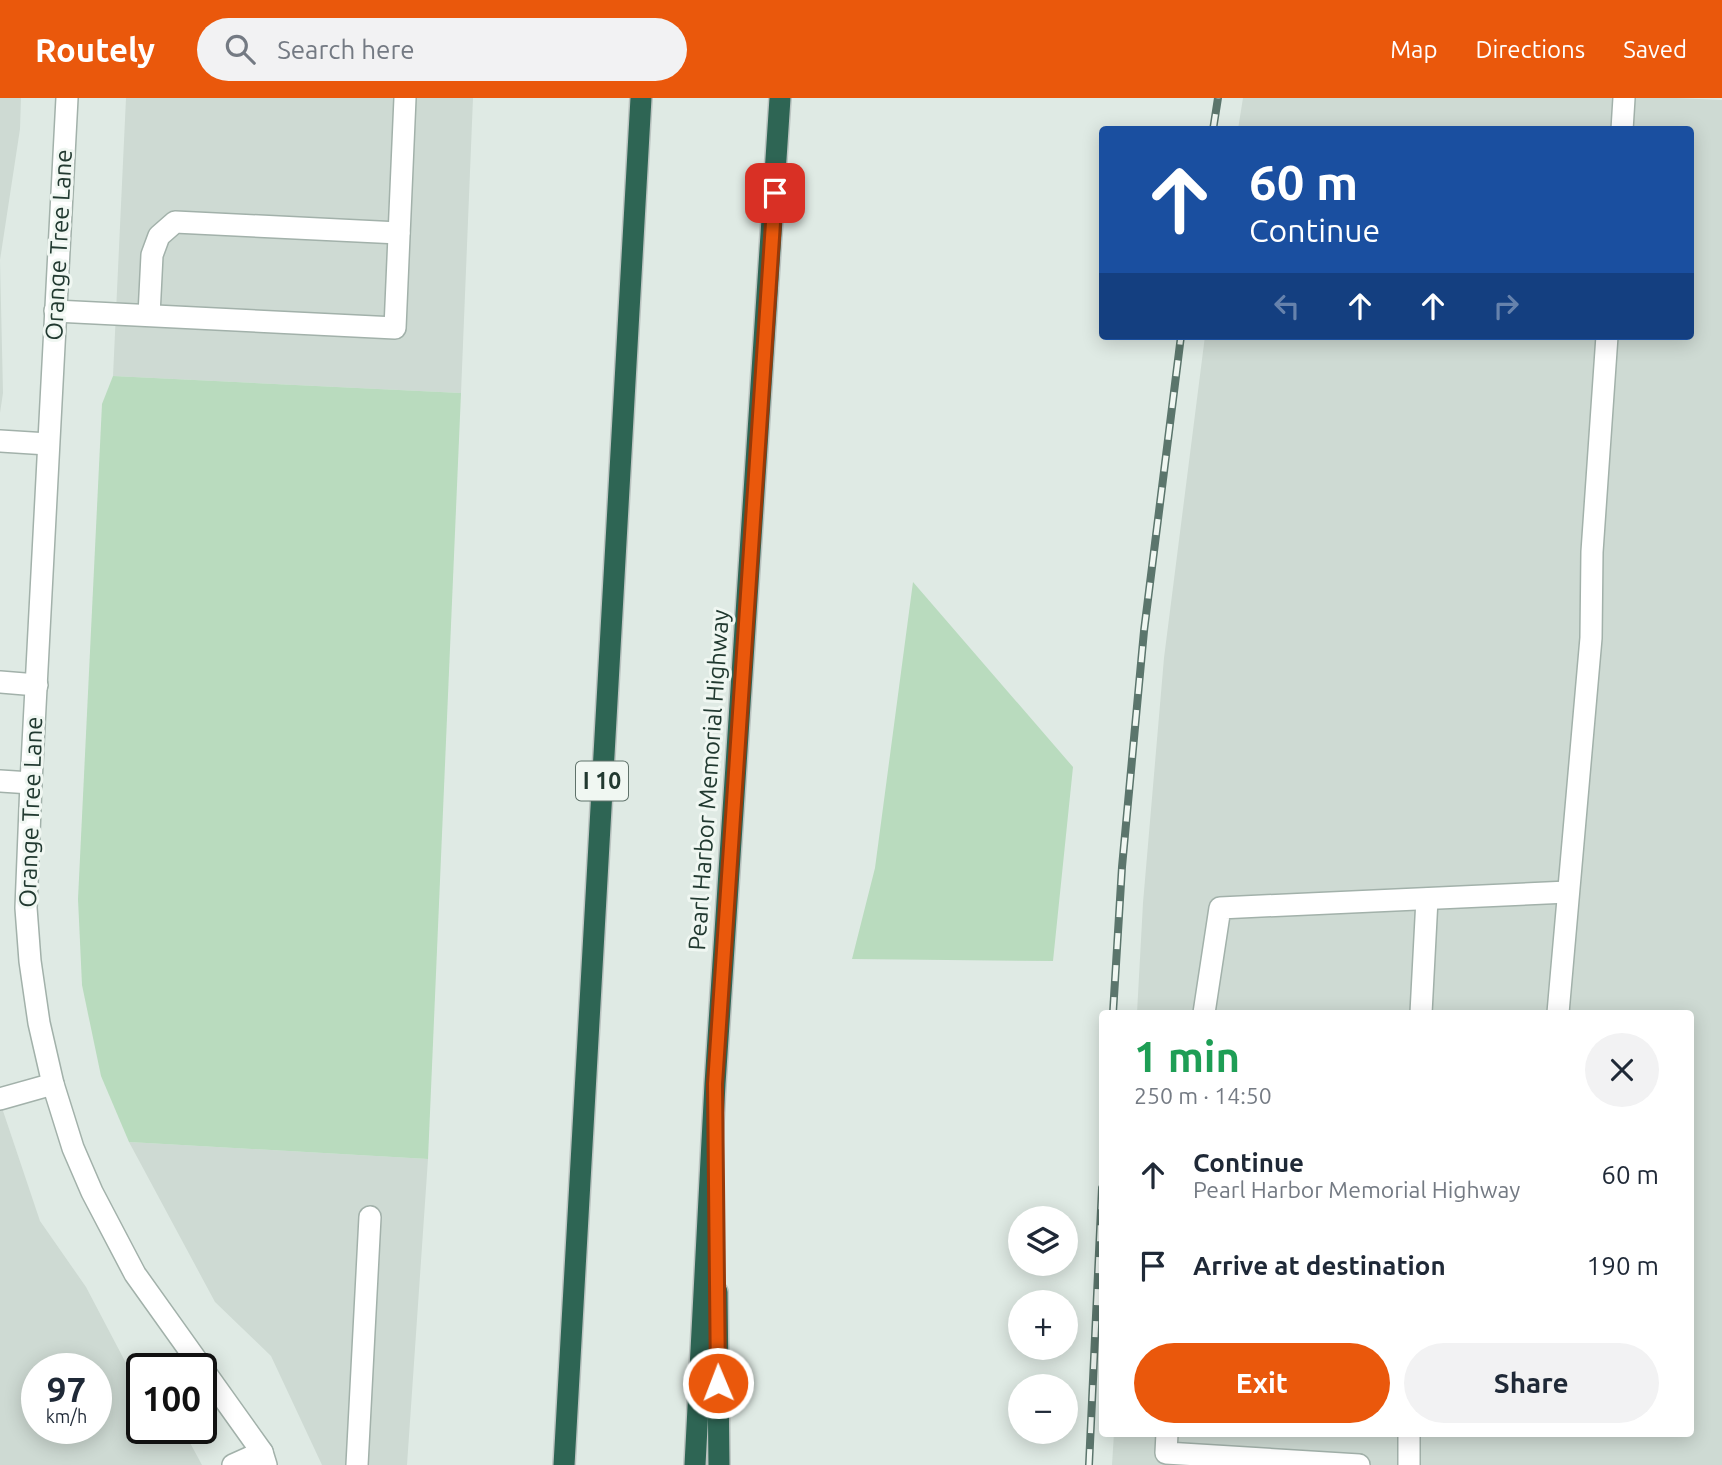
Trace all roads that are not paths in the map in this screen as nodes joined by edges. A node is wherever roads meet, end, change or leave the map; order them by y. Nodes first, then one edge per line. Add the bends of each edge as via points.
1 (67, 98) edge
2 (405, 98) edge
3 (641, 98) edge
4 (780, 98) edge
5 (1624, 98) edge
6 (1622, 126) edge
7 (399, 233) junction
8 (55, 311) junction
9 (149, 315) junction
10 (1607, 340) edge
11 (0, 441) edge
12 (48, 444) junction
13 (0, 682) edge
14 (37, 685) junction
15 (0, 781) edge
16 (31, 783) junction
17 (1569, 892) junction
18 (1427, 899) junction
19 (1205, 1010) edge
20 (1421, 1010) edge
21 (1558, 1010) edge
22 (53, 1084) junction
23 (715, 1084) junction
24 (0, 1099) edge
25 (370, 1217) dead end
26 (565, 1431) junction
27 (1409, 1437) edge
28 (1166, 1450) edge
29 (264, 1458) edge
30 (233, 1465) edge
31 (357, 1465) edge
32 (557, 1465) edge
33 (564, 1465) edge
34 (695, 1465) edge
35 (719, 1465) edge
36 (1359, 1465) edge
37 (1409, 1465) edge

1 - 8 street, Orange Tree Lane
2 - 7 street
3 - 26 highway, I 10
4 - 23 highway, Pearl Harbor Memorial Highway
5 - 6 street
7 - 9 street via 174,222 159,236 152,255
7 - 9 street via 396,328
8 - 9 street
8 - 12 street, Orange Tree Lane
10 - 17 street via 1592,552 1591,638
11 - 12 street
12 - 14 street, Orange Tree Lane
13 - 14 street
14 - 16 street, Orange Tree Lane
15 - 16 street
16 - 22 street, Orange Tree Lane via 26,908 39,1023
17 - 18 street
17 - 21 street
18 - 19 street via 1220,908
18 - 20 street
22 - 24 street
22 - 29 street, Orange Tree Lane via 73,1148 135,1274
23 - 34 highway, Pearl Harbor Memorial Highway
23 - 35 highway
25 - 31 street
26 - 32 highway
26 - 33 highway, I 10
27 - 37 street
28 - 36 street
29 - 30 street

